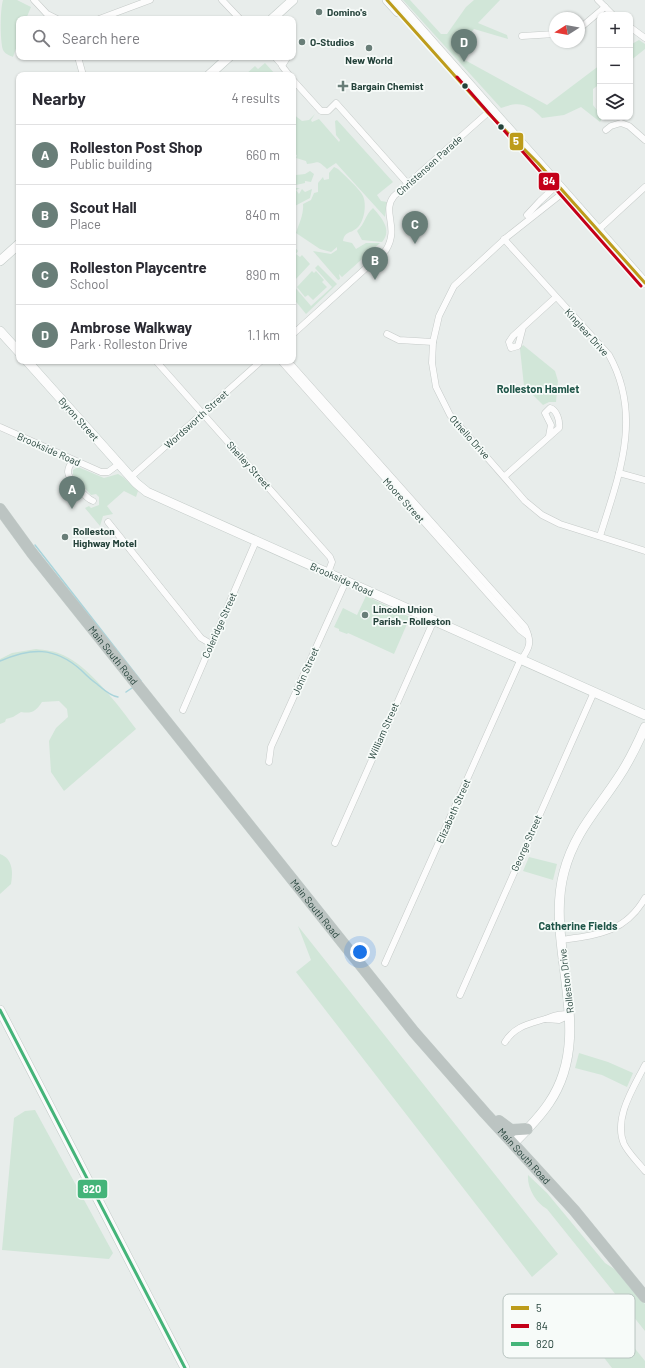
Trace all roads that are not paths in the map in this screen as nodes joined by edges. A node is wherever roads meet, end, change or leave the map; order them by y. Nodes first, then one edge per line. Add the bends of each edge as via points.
1 (34, 0) edge
2 (150, 0) edge
3 (222, 0) edge
4 (293, 0) edge
5 (387, 0) edge
6 (395, 0) edge
7 (598, 0) edge
8 (605, 7) junction
9 (610, 12) edge
10 (52, 16) edge
11 (107, 16) edge
12 (237, 16) edge
13 (275, 16) edge
14 (585, 24) edge
15 (633, 29) edge
16 (549, 34) edge
17 (522, 36) dead end
18 (645, 38) edge
19 (79, 60) edge
20 (226, 60) edge
21 (280, 63) edge
22 (82, 72) edge
23 (212, 72) edge
24 (287, 72) edge
25 (296, 83) edge
26 (490, 111) junction
27 (606, 130) dead end
28 (645, 140) edge
29 (408, 184) junction
30 (645, 187) edge
31 (560, 188) junction
32 (598, 230) junction
33 (506, 238) junction
34 (16, 247) edge
35 (0, 260) edge
36 (645, 283) edge
37 (556, 297) junction
38 (524, 327) dead end
39 (0, 331) edge
40 (296, 331) edge
41 (387, 334) dead end
42 (433, 342) junction
43 (16, 349) edge
44 (30, 364) edge
45 (159, 364) edge
46 (258, 364) edge
47 (284, 364) edge
48 (291, 364) edge
49 (202, 413) junction
50 (0, 427) edge
51 (549, 436) dead end
52 (73, 460) junction
53 (119, 464) junction
54 (619, 473) junction
55 (505, 476) junction
56 (131, 477) junction
57 (645, 480) edge
58 (93, 501) dead end
59 (0, 509) edge
60 (0, 514) edge
61 (108, 522) dead end
62 (12, 528) junction
63 (600, 536) junction
64 (256, 541) junction
65 (645, 551) edge
66 (328, 573) junction
67 (346, 582) junction
68 (434, 620) junction
69 (529, 637) junction
70 (211, 644) junction
71 (522, 660) junction
72 (594, 692) junction
73 (183, 710) dead end
74 (645, 715) edge
75 (645, 727) edge
76 (268, 762) dead end
77 (335, 843) dead end
78 (645, 898) edge
79 (561, 940) junction
80 (385, 963) dead end
81 (460, 995) dead end
82 (0, 1010) edge
83 (570, 1015) junction
84 (505, 1042) dead end
85 (645, 1065) edge
86 (456, 1082) junction
87 (527, 1129) junction
88 (513, 1144) junction
89 (645, 1171) edge
90 (645, 1297) edge
91 (185, 1368) edge

1 - 10 street
2 - 11 street
3 - 12 street
4 - 13 street
5 - 26 street
6 - 26 street
7 - 8 street
8 - 9 street
8 - 14 street
15 - 18 street
16 - 17 street
19 - 22 street
20 - 23 street
21 - 24 street
25 - 29 street via 321,111 326,112 335,102
26 - 29 street, Christensen Parade
26 - 31 street
27 - 28 street via 622,123 630,126
29 - 40 street, Christensen Parade via 390,202 393,232 386,250
30 - 32 street
31 - 32 street
31 - 33 street, Othello Drive
31 - 33 street, Othello Drive via 540,201
32 - 36 street
33 - 37 street, Kinglear Drive
33 - 42 street, Othello Drive via 454,286 439,316
34 - 35 street
37 - 38 street
37 - 54 street, Kinglear Drive via 609,355 618,371 627,433
39 - 43 street
41 - 42 street via 399,340
42 - 55 street, Othello Drive via 432,363 436,387 446,408
44 - 53 street, Byron Street
45 - 49 street, Shelley Street
46 - 49 street, Wordsworth Street
47 - 69 street, Moore Street via 520,630
48 - 69 street, Moore Street via 521,623
49 - 56 street, Wordsworth Street
49 - 66 street, Shelley Street via 330,557 332,564
50 - 52 street, Brookside Road
51 - 55 street
52 - 53 street, Brookside Road via 103,472 110,471
52 - 58 street via 68,471 69,476 87,498
53 - 56 street, Byron Street
54 - 57 street
54 - 63 street, Kinglear Drive
55 - 63 street, Othello Drive via 525,501 542,515 560,524
56 - 64 street, Brookside Road via 150,494
59 - 62 highway, Main South Road
60 - 62 highway, Main South Road
61 - 70 street via 201,638
62 - 86 highway, Main South Road
63 - 65 street, Othello Drive
64 - 66 street, Brookside Road
64 - 70 street, Coleridge Street
66 - 67 street, Brookside Road
67 - 68 street, Brookside Road
67 - 76 street, John Street via 271,747
68 - 71 street, Brookside Road
68 - 77 street, William Street
69 - 71 street via 530,642
70 - 73 street, Coleridge Street
71 - 72 street, Brookside Road
71 - 80 street, Elizabeth Street
72 - 74 street, Brookside Road
72 - 81 street, George Street
75 - 79 street, Rolleston Drive via 624,768 585,823 571,850 560,896
78 - 79 street via 632,916 615,929 596,935
79 - 83 street, Rolleston Drive
82 - 91 street
83 - 84 street via 558,1014 521,1027 513,1031
83 - 87 street, Rolleston Drive via 570,1045 564,1074 549,1103
85 - 89 street via 620,1125 625,1145
86 - 87 highway via 464,1086 507,1128 516,1131
86 - 88 highway, Main South Road
87 - 88 street, Rolleston Drive
88 - 90 highway, Main South Road via 582,1220

